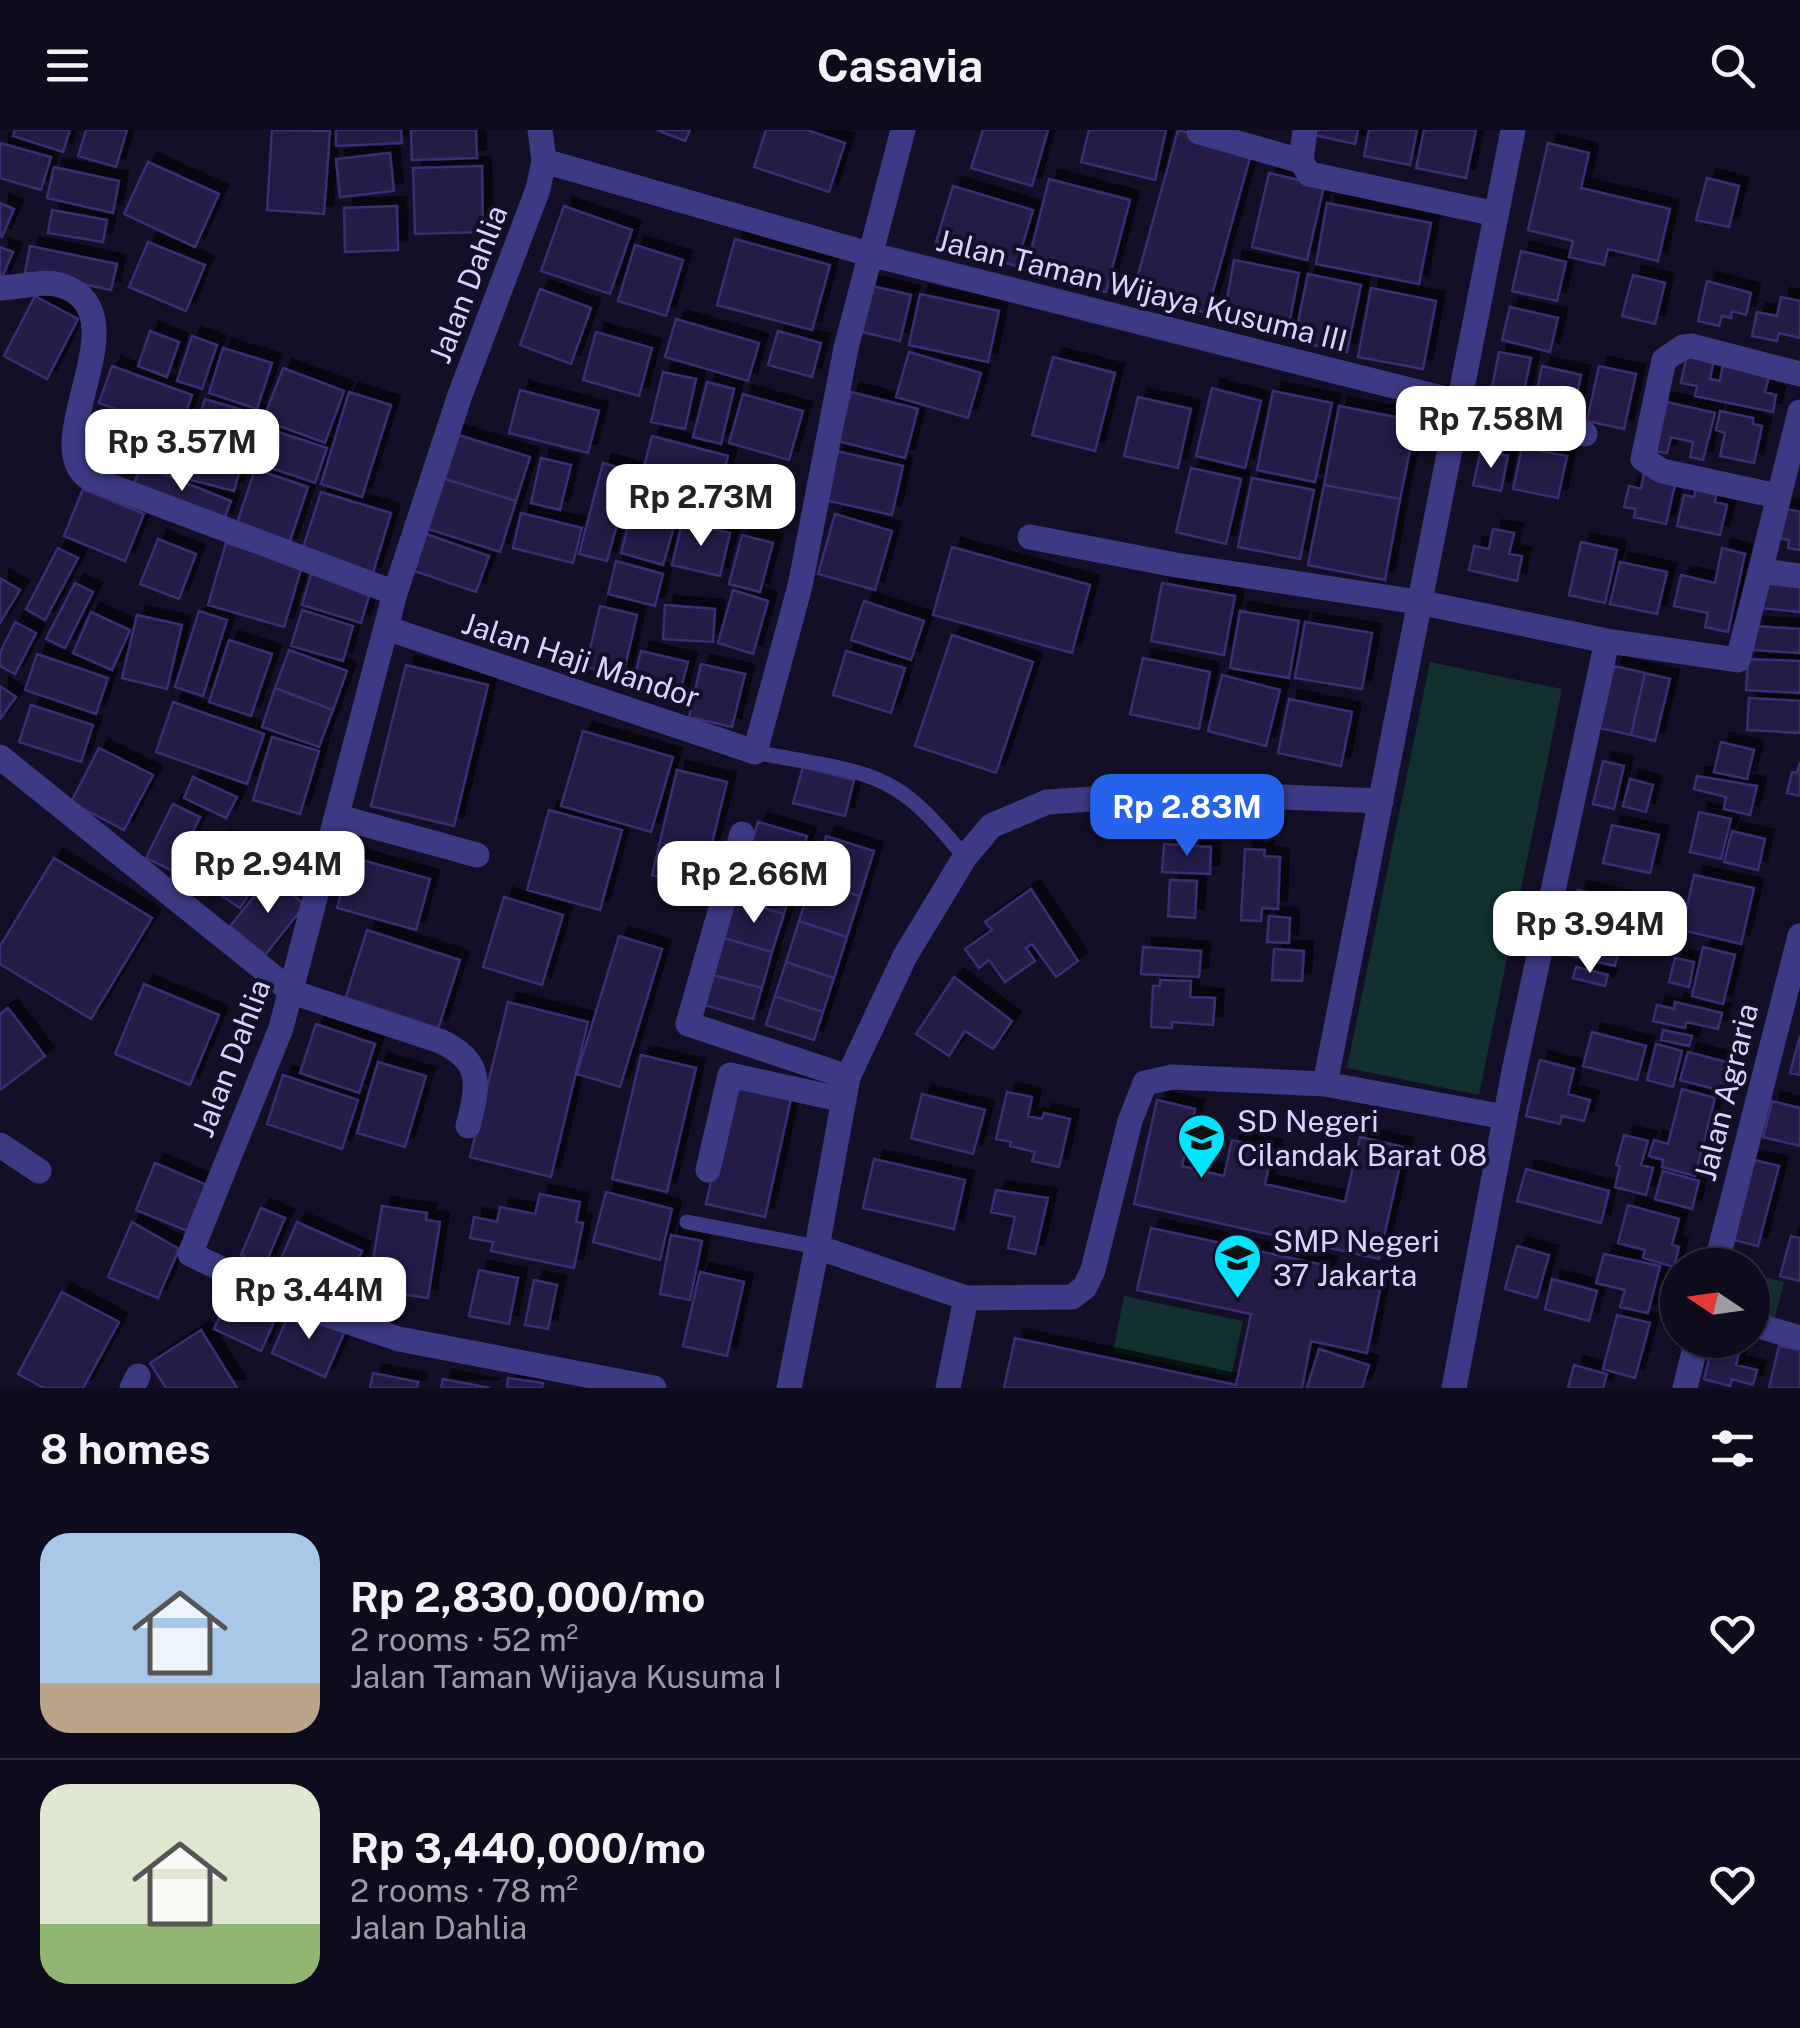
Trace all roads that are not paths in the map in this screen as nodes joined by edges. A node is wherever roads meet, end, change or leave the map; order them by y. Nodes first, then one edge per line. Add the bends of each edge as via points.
1 (540, 130) edge
2 (903, 130) edge
3 (1305, 130) edge
4 (1513, 130) edge
5 (1199, 132) edge
6 (544, 161) junction
7 (1301, 161) junction
8 (1496, 214) junction
9 (869, 254) junction
10 (0, 288) edge
11 (1800, 374) edge
12 (1458, 404) junction
13 (1800, 412) edge
14 (1585, 434) dead end
15 (1777, 496) junction
16 (1030, 537) dead end
17 (1761, 571) junction
18 (1800, 576) edge
19 (396, 593) junction
20 (1418, 602) junction
21 (386, 628) junction
22 (1607, 641) junction
23 (755, 752) junction
24 (0, 757) edge
25 (1381, 802) junction
26 (339, 816) junction
27 (742, 834) dead end
28 (477, 855) dead end
29 (965, 858) junction
30 (1800, 936) edge
31 (292, 992) junction
32 (1325, 1084) junction
33 (846, 1088) junction
34 (1505, 1117) junction
35 (468, 1126) dead end
36 (0, 1145) edge
37 (708, 1170) dead end
38 (39, 1171) dead end
39 (687, 1222) dead end
40 (817, 1247) junction
41 (1720, 1248) edge
42 (966, 1298) junction
43 (1770, 1329) edge
44 (1800, 1338) edge
45 (1692, 1358) edge
46 (654, 1388) edge
47 (789, 1388) edge
48 (948, 1388) edge
49 (1454, 1388) edge
50 (1685, 1388) edge

1 - 6 street, Jalan Dahlia
2 - 9 street
3 - 7 street
4 - 8 street
5 - 7 street
6 - 9 street, Jalan Taman Wijaya Kusuma III
6 - 19 street, Jalan Dahlia
7 - 8 street via 1309,174
8 - 12 street
9 - 12 street, Jalan Taman Wijaya Kusuma III
9 - 23 street via 800,586
10 - 19 street via 50,283 90,309 94,335 74,452 80,472
11 - 15 street via 1683,347 1664,360 1643,459 1662,470
12 - 14 street, Jalan Taman Wijaya Kusuma III
12 - 20 street
13 - 15 street
15 - 17 street
16 - 20 street
17 - 18 street
17 - 22 street via 1738,660
19 - 21 street, Jalan Dahlia
20 - 22 street
20 - 25 street
21 - 23 street, Jalan Haji Mandor
21 - 26 street, Jalan Dahlia
22 - 34 street
23 - 29 lane via 886,783 916,803
24 - 31 street
25 - 29 street via 1182,793 1047,802 991,826
25 - 32 street
26 - 28 street
26 - 31 street, Jalan Dahlia
27 - 33 street via 688,1024
29 - 33 street via 905,956
30 - 41 street, Jalan Agraria
31 - 35 street via 462,1051 475,1078
31 - 46 street, Jalan Dahlia via 190,1254 296,1304 399,1339
32 - 34 street
32 - 42 street via 1172,1077 1145,1084 1085,1287 1072,1298
33 - 37 street via 730,1075
33 - 40 street
34 - 49 street
36 - 38 street
39 - 40 lane
40 - 42 street
40 - 47 street
42 - 48 street
43 - 44 street
45 - 50 street

